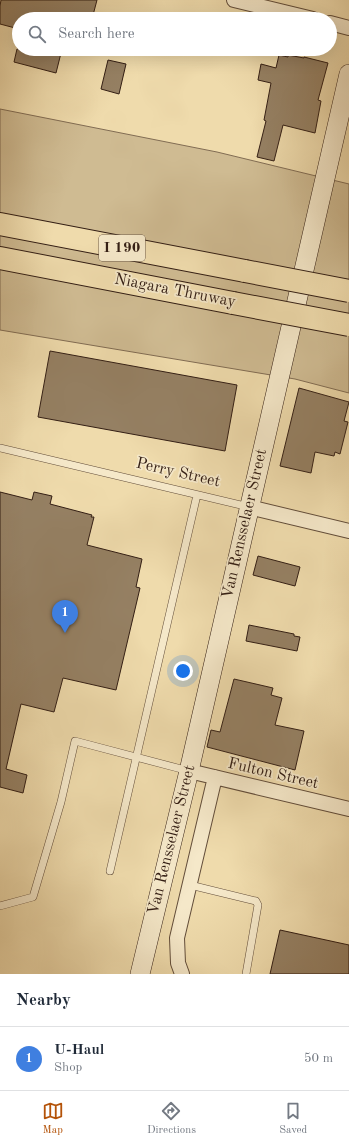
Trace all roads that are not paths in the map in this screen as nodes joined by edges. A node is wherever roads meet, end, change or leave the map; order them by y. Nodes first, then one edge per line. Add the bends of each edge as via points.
1 (234, 0) edge
2 (284, 12) edge
3 (337, 25) edge
4 (349, 28) edge
5 (349, 74) edge
6 (0, 224) edge
7 (0, 258) edge
8 (349, 291) edge
9 (349, 325) edge
10 (0, 448) edge
11 (197, 494) junction
12 (249, 506) junction
13 (349, 531) edge
14 (136, 757) junction
15 (189, 771) junction
16 (215, 777) junction
17 (349, 809) edge
18 (110, 871) dead end
19 (190, 884) junction
20 (0, 906) edge
21 (140, 974) edge
22 (182, 974) edge
23 (246, 974) edge

1 - 2 street
3 - 4 street
5 - 12 street, Van Rensselaer Street
6 - 8 highway, Niagara Thruway / I 190, bridge
7 - 9 highway, Niagara Thruway / I 190, bridge
10 - 11 lane, Perry Street
11 - 12 lane, Perry Street
11 - 14 lane
12 - 13 street, Perry Street
12 - 15 street, Van Rensselaer Street
14 - 15 lane
14 - 18 lane
14 - 20 lane via 75,741 61,802 33,897
15 - 16 street, Fulton Street
15 - 21 street, Van Rensselaer Street
16 - 17 street, Fulton Street
16 - 19 street
19 - 22 street via 177,938 178,963
19 - 23 lane via 256,901 258,905

